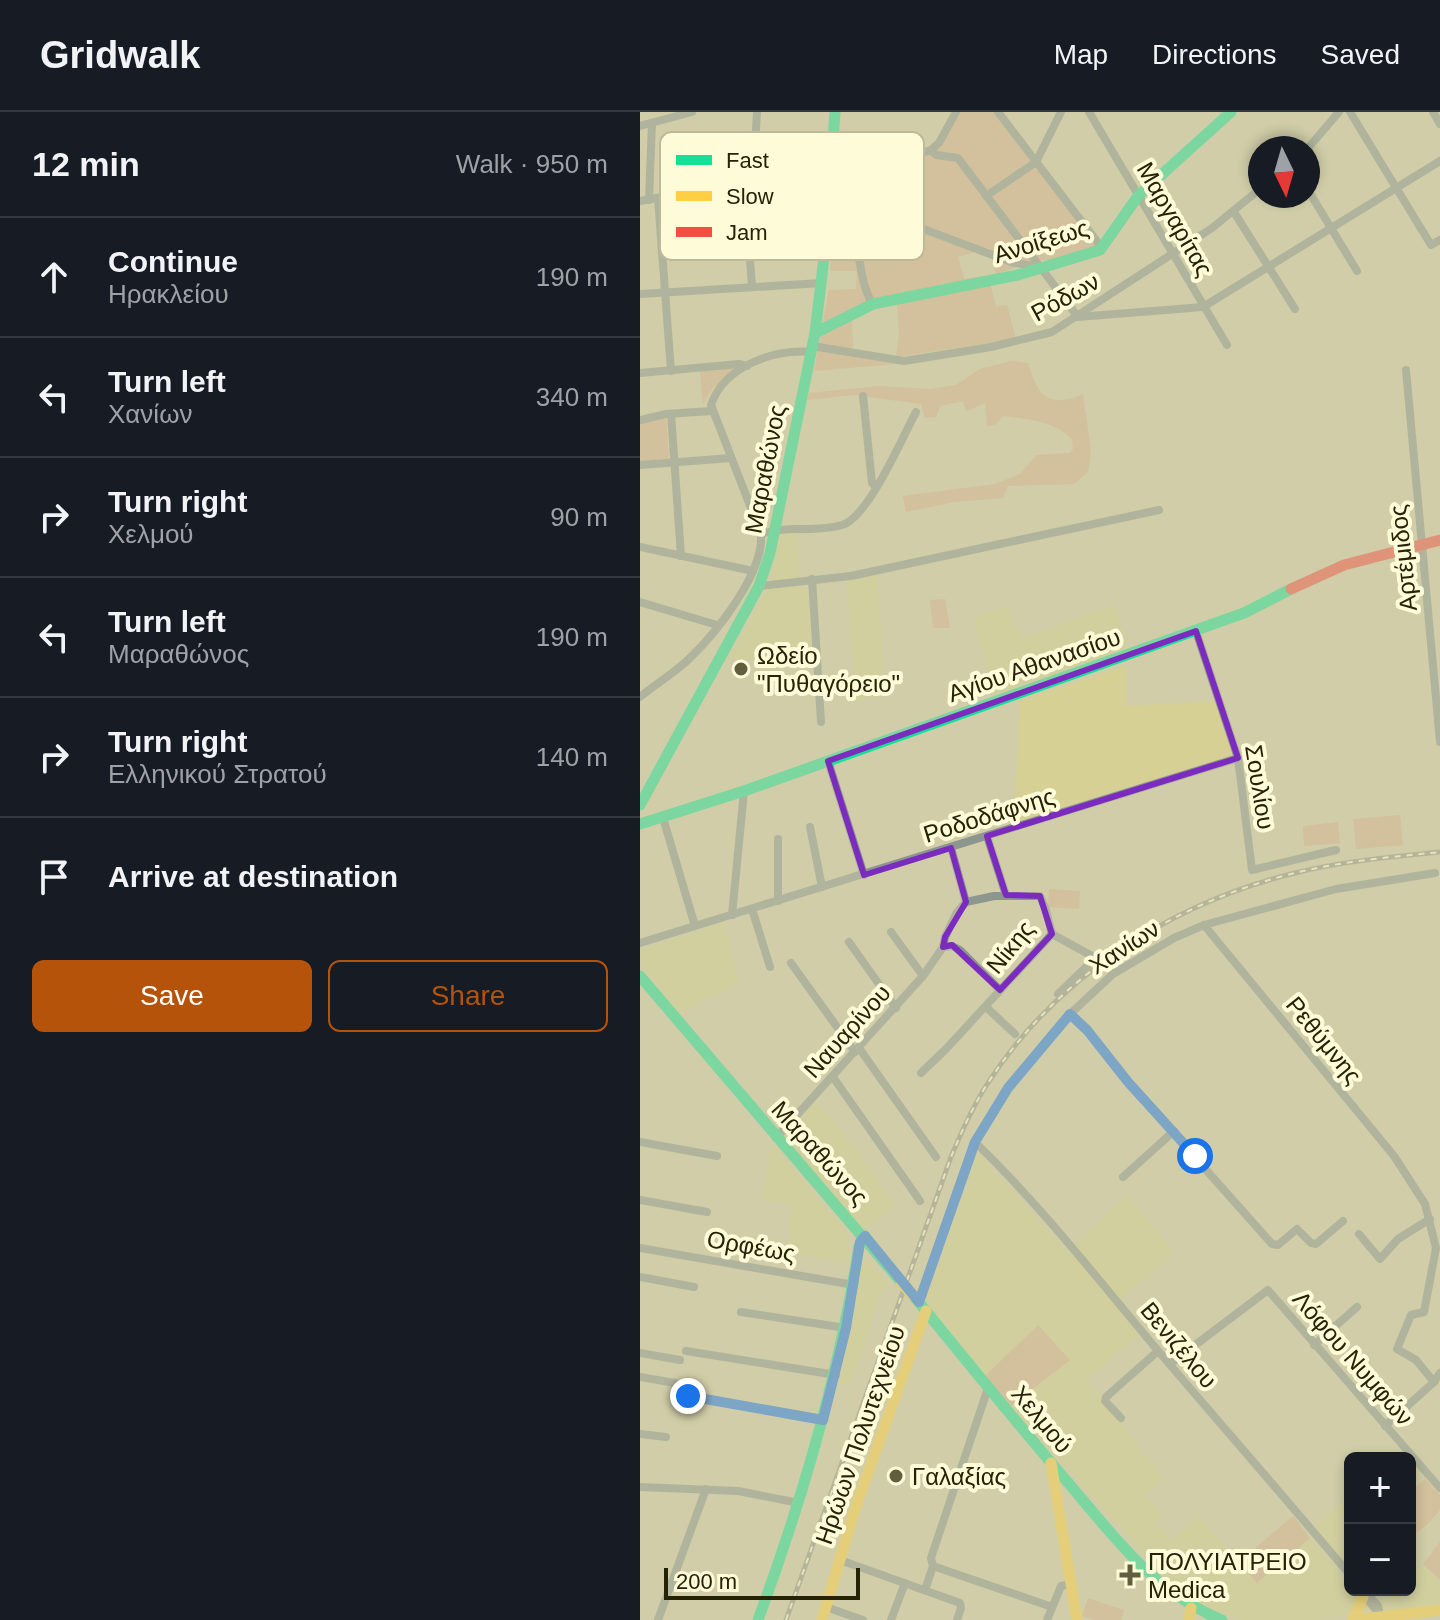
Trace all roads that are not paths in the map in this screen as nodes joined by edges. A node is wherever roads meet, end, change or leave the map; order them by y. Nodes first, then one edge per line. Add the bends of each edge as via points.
1 (692, 112) edge
2 (757, 112) edge
3 (835, 112) edge
4 (956, 112) edge
5 (998, 112) edge
6 (1061, 112) edge
7 (1089, 112) edge
8 (1231, 112) edge
9 (1339, 112) edge
10 (1350, 112) edge
11 (1433, 112) edge
12 (652, 123) junction
13 (1440, 124) edge
14 (640, 126) edge
15 (754, 132) edge
16 (834, 132) edge
17 (1320, 136) edge
18 (931, 150) junction
19 (924, 153) edge
20 (1440, 161) edge
21 (1036, 162) junction
22 (1395, 188) junction
23 (986, 196) junction
24 (1138, 196) junction
25 (649, 200) edge
26 (1248, 200) edge
27 (1319, 208) edge
28 (1234, 212) junction
29 (1331, 228) junction
30 (924, 229) edge
31 (1440, 240) edge
32 (1102, 248) junction
33 (1172, 255) junction
34 (751, 260) edge
35 (824, 260) edge
36 (860, 260) edge
37 (1038, 267) junction
38 (1268, 267) junction
39 (1357, 271) dead end
40 (822, 283) junction
41 (752, 286) junction
42 (665, 292) junction
43 (640, 294) edge
44 (873, 304) junction
45 (1203, 307) junction
46 (1295, 309) dead end
47 (1078, 317) junction
48 (813, 344) junction
49 (1227, 345) dead end
50 (747, 366) junction
51 (1406, 370) dead end
52 (671, 371) junction
53 (640, 373) edge
54 (863, 396) dead end
55 (712, 411) junction
56 (916, 412) dead end
57 (671, 414) junction
58 (640, 420) edge
59 (731, 458) junction
60 (674, 462) junction
61 (640, 465) edge
62 (876, 487) junction
63 (1159, 510) dead end
64 (775, 529) junction
65 (761, 534) junction
66 (1440, 540) edge
67 (1421, 544) junction
68 (640, 547) edge
69 (681, 556) junction
70 (753, 571) junction
71 (812, 579) junction
72 (759, 586) junction
73 (640, 602) edge
74 (717, 625) junction
75 (1196, 631) junction
76 (640, 697) edge
77 (821, 722) dead end
78 (1440, 742) edge
79 (1238, 758) junction
80 (828, 761) junction
81 (744, 791) junction
82 (640, 805) edge
83 (663, 818) junction
84 (640, 824) edge
85 (810, 827) dead end
86 (987, 836) junction
87 (778, 839) dead end
88 (951, 848) junction
89 (1336, 850) dead end
90 (1435, 873) dead end
91 (864, 875) junction
92 (822, 887) junction
93 (1006, 895) junction
94 (778, 901) junction
95 (966, 902) junction
96 (752, 909) junction
97 (732, 915) junction
98 (1204, 925) junction
99 (695, 926) junction
100 (891, 932) dead end
101 (1052, 934) junction
102 (849, 942) dead end
103 (640, 943) edge
104 (943, 947) junction
105 (791, 963) dead end
106 (770, 967) dead end
107 (640, 976) edge
108 (923, 976) junction
109 (1000, 990) junction
110 (1058, 994) dead end
111 (986, 1007) junction
112 (896, 1008) junction
113 (1070, 1014) junction
114 (1015, 1034) dead end
115 (857, 1050) junction
116 (921, 1073) dead end
117 (833, 1077) junction
118 (1174, 1131) junction
119 (776, 1138) junction
120 (640, 1142) edge
121 (975, 1142) junction
122 (717, 1156) dead end
123 (936, 1157) dead end
124 (1123, 1177) dead end
125 (640, 1200) edge
126 (920, 1201) dead end
127 (707, 1212) dead end
128 (1430, 1219) junction
129 (1343, 1221) dead end
130 (1359, 1234) dead end
131 (865, 1236) junction
132 (640, 1248) edge
133 (640, 1277) edge
134 (854, 1285) junction
135 (694, 1287) dead end
136 (919, 1303) junction
137 (1357, 1307) dead end
138 (741, 1312) dead end
139 (846, 1328) junction
140 (1314, 1345) junction
141 (686, 1351) dead end
142 (1158, 1351) junction
143 (640, 1353) edge
144 (680, 1360) dead end
145 (1170, 1364) junction
146 (1440, 1373) edge
147 (836, 1375) junction
148 (640, 1377) edge
149 (1434, 1382) junction
150 (988, 1388) junction
151 (1121, 1418) dead end
152 (823, 1420) junction
153 (1385, 1426) junction
154 (640, 1434) edge
155 (666, 1437) dead end
156 (1051, 1463) junction
157 (640, 1487) edge
158 (1440, 1488) edge
159 (706, 1489) junction
160 (799, 1503) junction
161 (840, 1560) junction
162 (933, 1566) junction
163 (1344, 1568) edge
164 (905, 1583) junction
165 (1071, 1584) junction
166 (925, 1590) junction
167 (1362, 1596) edge
168 (1367, 1596) edge
169 (1052, 1607) junction
170 (1440, 1610) edge
171 (824, 1614) edge
172 (1190, 1614) edge
173 (1381, 1618) edge
174 (658, 1620) edge
175 (758, 1620) edge
176 (863, 1620) edge
177 (891, 1620) edge
178 (957, 1620) edge
179 (1047, 1620) edge
180 (1077, 1620) edge
181 (1222, 1620) edge
182 (1353, 1620) edge

1 - 12 street
2 - 15 street
3 - 16 main road, Μαραθώνος
4 - 18 street
5 - 21 street
6 - 21 street
7 - 24 street, Μαργαρίτας
8 - 24 main road, Ανοίξεως
9 - 17 street
10 - 22 street
11 - 13 street
12 - 14 street
12 - 25 street
18 - 19 street
18 - 23 street via 958,158
20 - 22 street
21 - 23 street
21 - 32 street
22 - 29 street
22 - 31 street via 1431,245
23 - 37 street
24 - 32 main road, Ανοίξεως
24 - 33 street, Μαργαρίτας
25 - 42 street
26 - 28 street, Ρόδων
27 - 29 street
28 - 33 street, Ρόδων
28 - 38 street
29 - 38 street
29 - 39 street
30 - 37 street
32 - 37 main road, Ανοίξεως
33 - 45 street, Μαργαρίτας
33 - 47 street, Ρόδων
34 - 41 street
35 - 40 main road, Μαραθώνος
36 - 44 street
37 - 44 main road, Ανοίξεως
37 - 47 street
38 - 45 street
38 - 46 street
40 - 41 street
40 - 48 main road, Μαραθώνος
41 - 42 street
42 - 43 street
42 - 52 street
44 - 48 main road, Ανοίξεως
45 - 47 street
45 - 49 street, Μαργαρίτας
47 - 48 street, Ρόδων via 1027,340 904,361
48 - 50 street, Ρόδων
48 - 64 main road, Μαραθώνος
50 - 52 street
50 - 55 street via 719,389
51 - 67 street, Αρτέμιδος
52 - 53 street
54 - 62 street
55 - 57 street
55 - 59 street
56 - 62 street
57 - 58 street
57 - 60 street
59 - 60 street
59 - 65 street
60 - 61 street
60 - 69 street
62 - 64 street via 860,514 841,526
63 - 71 street via 851,576
64 - 65 street
64 - 72 main road, Μαραθώνος
65 - 70 street via 761,554
66 - 67 main road, Αγίου Αθανασίου
67 - 75 main road, Αγίου Αθανασίου via 1321,574
67 - 78 street, Αρτέμιδος
68 - 69 street
69 - 70 street
70 - 74 street
71 - 72 street
71 - 77 street
72 - 82 main road, Μαραθώνος
73 - 74 street
74 - 76 street via 686,661
75 - 79 street, Σουλίου
75 - 80 main road, Αγίου Αθανασίου
79 - 86 street, Ροδοδάφνης
79 - 89 street, Σουλίου via 1252,870
80 - 81 main road, Αγίου Αθανασίου
80 - 91 street
81 - 83 main road, Αγίου Αθανασίου
81 - 97 street
83 - 84 main road, Αγίου Αθανασίου
83 - 99 street
85 - 92 street
86 - 88 street, Ροδοδάφνης
86 - 93 street
87 - 94 street
88 - 91 street, Ροδοδάφνης
88 - 95 street
90 - 98 street, Χανίων via 1336,889
91 - 92 street, Ροδοδάφνης
92 - 94 street, Ροδοδάφνης
93 - 95 street, Νίκης
93 - 101 street, Νίκης via 1040,896
94 - 96 street, Ροδοδάφνης
95 - 104 street
96 - 97 street, Ροδοδάφνης
96 - 106 street
97 - 99 street, Ροδοδάφνης
98 - 113 street, Χανίων via 1113,974
98 - 128 street, Ρεθύμνης via 1394,1156
99 - 103 street, Ροδοδάφνης
100 - 108 street
101 - 109 street, Νίκης
101 - 110 street via 1092,956
102 - 112 street
104 - 108 street, Ναυαρίνου
104 - 109 street via 960,950
105 - 115 street
107 - 119 main road, Μαραθώνος
108 - 112 street, Ναυαρίνου
109 - 111 street, Νίκης
111 - 114 street
111 - 116 street, Νίκης
112 - 115 street, Ναυαρίνου
113 - 118 street
113 - 121 street, Χανίων via 1008,1088
115 - 117 street, Ναυαρίνου
115 - 123 street
117 - 119 street, Ναυαρίνου
117 - 126 street
118 - 124 street
118 - 129 street via 1275,1246 1297,1229 1316,1244
119 - 131 main road, Μαραθώνος
120 - 122 street
121 - 136 street, Χανίων
121 - 142 street, Βενιζέλου
125 - 127 street
128 - 130 street via 1398,1239 1380,1259
128 - 149 street via 1436,1248 1424,1312 1411,1315 1397,1349 1416,1360
131 - 134 main road, Μαραθώνος
131 - 136 main road, Χελμού, bridge
132 - 134 street, Ορφέως
133 - 135 street
134 - 139 main road, Μαραθώνος
136 - 150 main road, Χελμού
136 - 161 main road, Ηρώων Πολυτεχνείου
137 - 140 street
138 - 139 street
139 - 147 main road, Μαραθώνος
140 - 145 street, Λόφου Νυμφών via 1268,1290
140 - 153 street, Λόφου Νυμφών
141 - 147 street
142 - 145 street, Βενιζέλου
142 - 151 street via 1106,1397
143 - 144 street
145 - 163 street, Βενιζέλου
146 - 149 street
147 - 152 main road, Μαραθώνος
148 - 152 street via 675,1383 685,1395
149 - 153 street
150 - 156 main road, Χελμού
150 - 162 street via 931,1558
152 - 160 main road, Μαραθώνος
153 - 158 street, Λόφου Νυμφών
154 - 155 street
156 - 165 main road
156 - 172 main road, Χελμού
157 - 159 street
159 - 160 street
159 - 174 street
160 - 175 main road, Μαραθώνος
161 - 164 street
161 - 171 main road, Ηρώων Πολυτεχνείου
162 - 166 street
162 - 169 street
164 - 166 street
164 - 177 street
165 - 169 street via 1061,1586
165 - 180 main road
166 - 178 street via 960,1603
167 - 182 main road
168 - 173 street
169 - 179 street
170 - 173 main road
171 - 176 street
172 - 181 main road, Χελμού
173 - 182 main road

